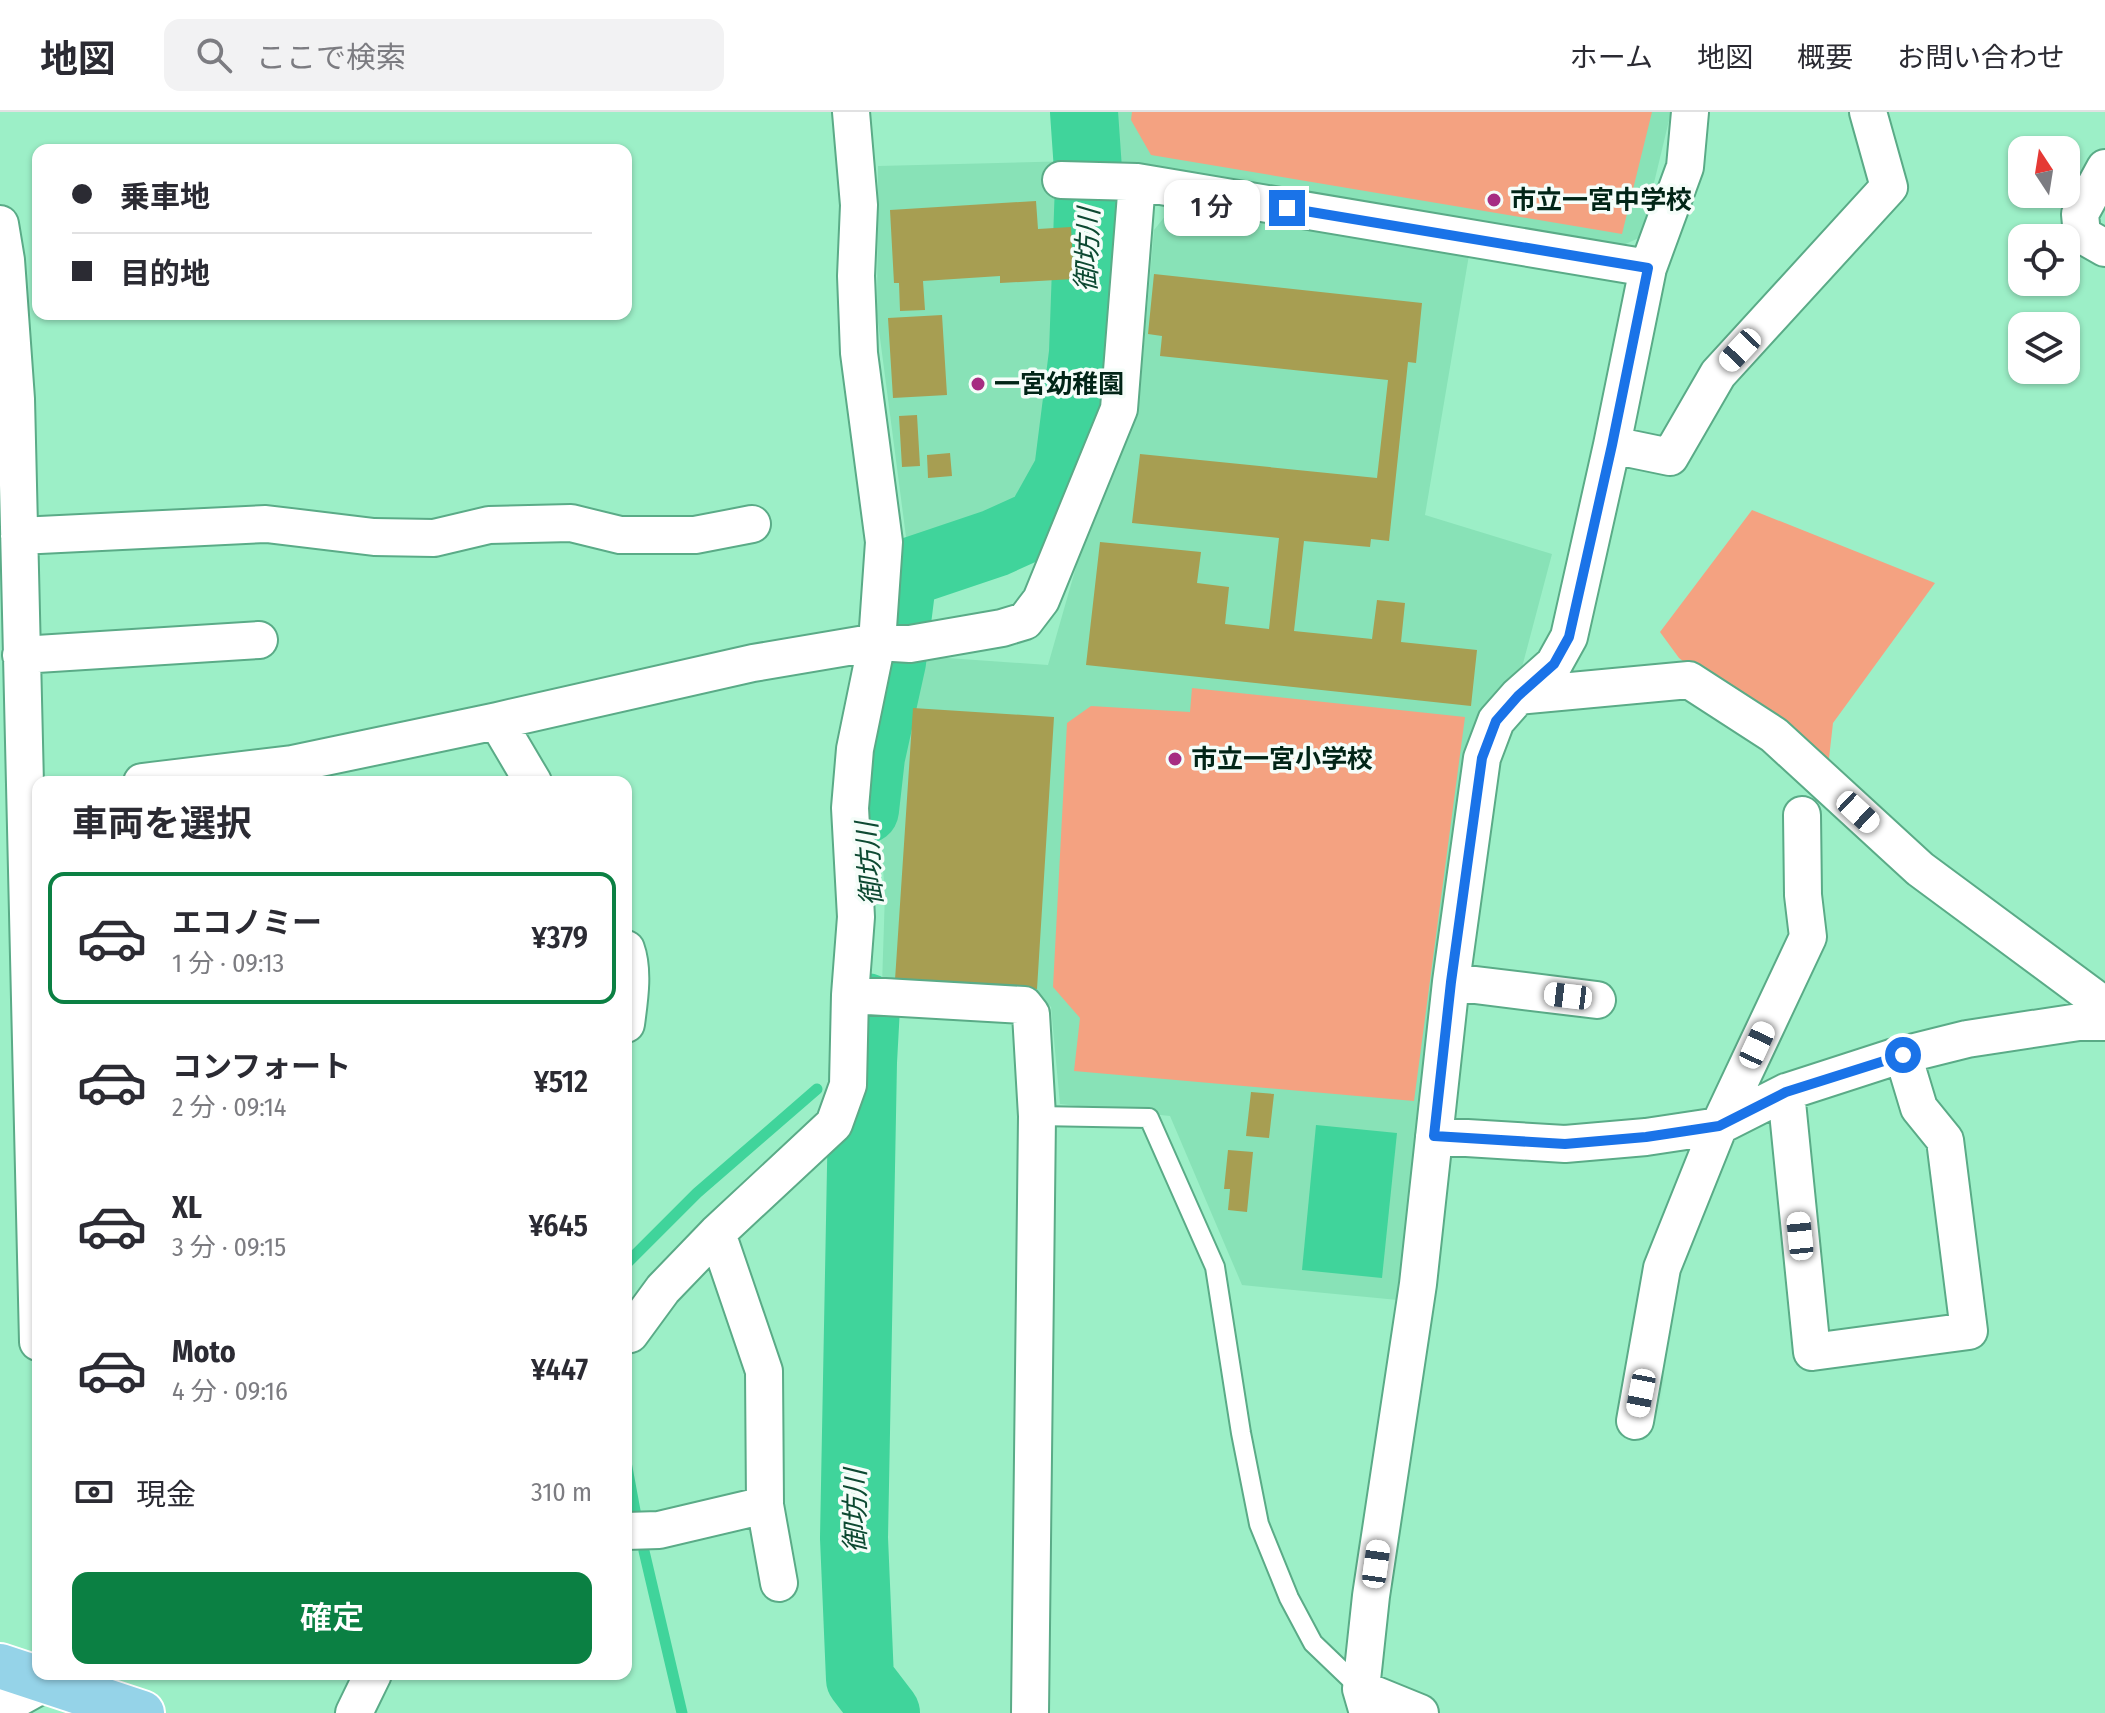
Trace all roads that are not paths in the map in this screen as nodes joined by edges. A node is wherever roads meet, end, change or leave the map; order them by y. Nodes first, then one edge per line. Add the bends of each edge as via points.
1 (851, 112) edge
2 (1690, 112) edge
3 (1868, 112) edge
4 (2105, 168) edge
5 (1061, 180) dead end
6 (1125, 182) junction
7 (0, 224) edge
8 (2105, 248) edge
9 (1648, 268) junction
10 (1612, 445) junction
11 (752, 524) dead end
12 (19, 536) junction
13 (259, 640) dead end
14 (890, 642) junction
15 (21, 655) junction
16 (1518, 696) junction
17 (497, 721) junction
18 (192, 776) edge
19 (529, 776) edge
20 (32, 795) edge
21 (1802, 815) dead end
22 (1451, 982) junction
23 (862, 995) junction
24 (1597, 1000) dead end
25 (2105, 1006) edge
26 (2105, 1022) edge
27 (16, 1027) edge
28 (1903, 1055) junction
29 (1786, 1092) junction
30 (1037, 1116) junction
31 (1719, 1126) junction
32 (1434, 1136) junction
33 (32, 1143) edge
34 (717, 1233) junction
35 (632, 1331) edge
36 (1635, 1421) dead end
37 (765, 1505) junction
38 (632, 1531) edge
39 (779, 1583) dead end
40 (0, 1666) edge
41 (370, 1680) edge
42 (47, 1690) edge
43 (1365, 1701) edge
44 (0, 1708) edge
45 (142, 1713) edge
46 (354, 1713) edge
47 (1030, 1713) edge
48 (1420, 1713) edge

1 - 14 street via 859,205 859,353 884,542
2 - 9 street via 1685,167
3 - 10 street via 1889,187 1718,374 1670,457
4 - 8 street via 2080,214 2082,235
5 - 6 street
6 - 9 street
6 - 14 street via 1119,409 1041,600 1025,621 1002,628
7 - 12 street via 16,399
9 - 10 street
10 - 16 street via 1569,637 1554,664
11 - 12 street via 695,535 620,535 571,523 489,525 434,538 266,524
12 - 15 street
13 - 15 street
14 - 17 street via 753,663
14 - 23 street via 855,749 850,808
15 - 20 street
16 - 22 street via 1496,721 1482,758
16 - 25 street via 1689,680 1774,735 1920,869
17 - 18 street via 292,764
17 - 19 street
20 - 27 street
21 - 31 street via 1808,937
22 - 24 street
22 - 32 street
23 - 30 street via 1024,1005 1031,1014
23 - 34 street via 848,1085 834,1124
26 - 28 street via 1967,1039
27 - 33 street
28 - 29 street
28 - 29 street via 1919,1108 1945,1140 1969,1331 1812,1352
29 - 31 street
30 - 43 lane via 1149,1118 1215,1267 1259,1524 1313,1643
30 - 47 street
31 - 32 street via 1565,1144
31 - 36 street via 1662,1268
32 - 43 street via 1418,1284 1371,1596
34 - 35 street via 663,1289
34 - 37 street via 764,1371
37 - 38 street via 659,1530
37 - 39 street
40 - 42 main road
41 - 46 street
42 - 44 street
42 - 45 main road
43 - 48 street

